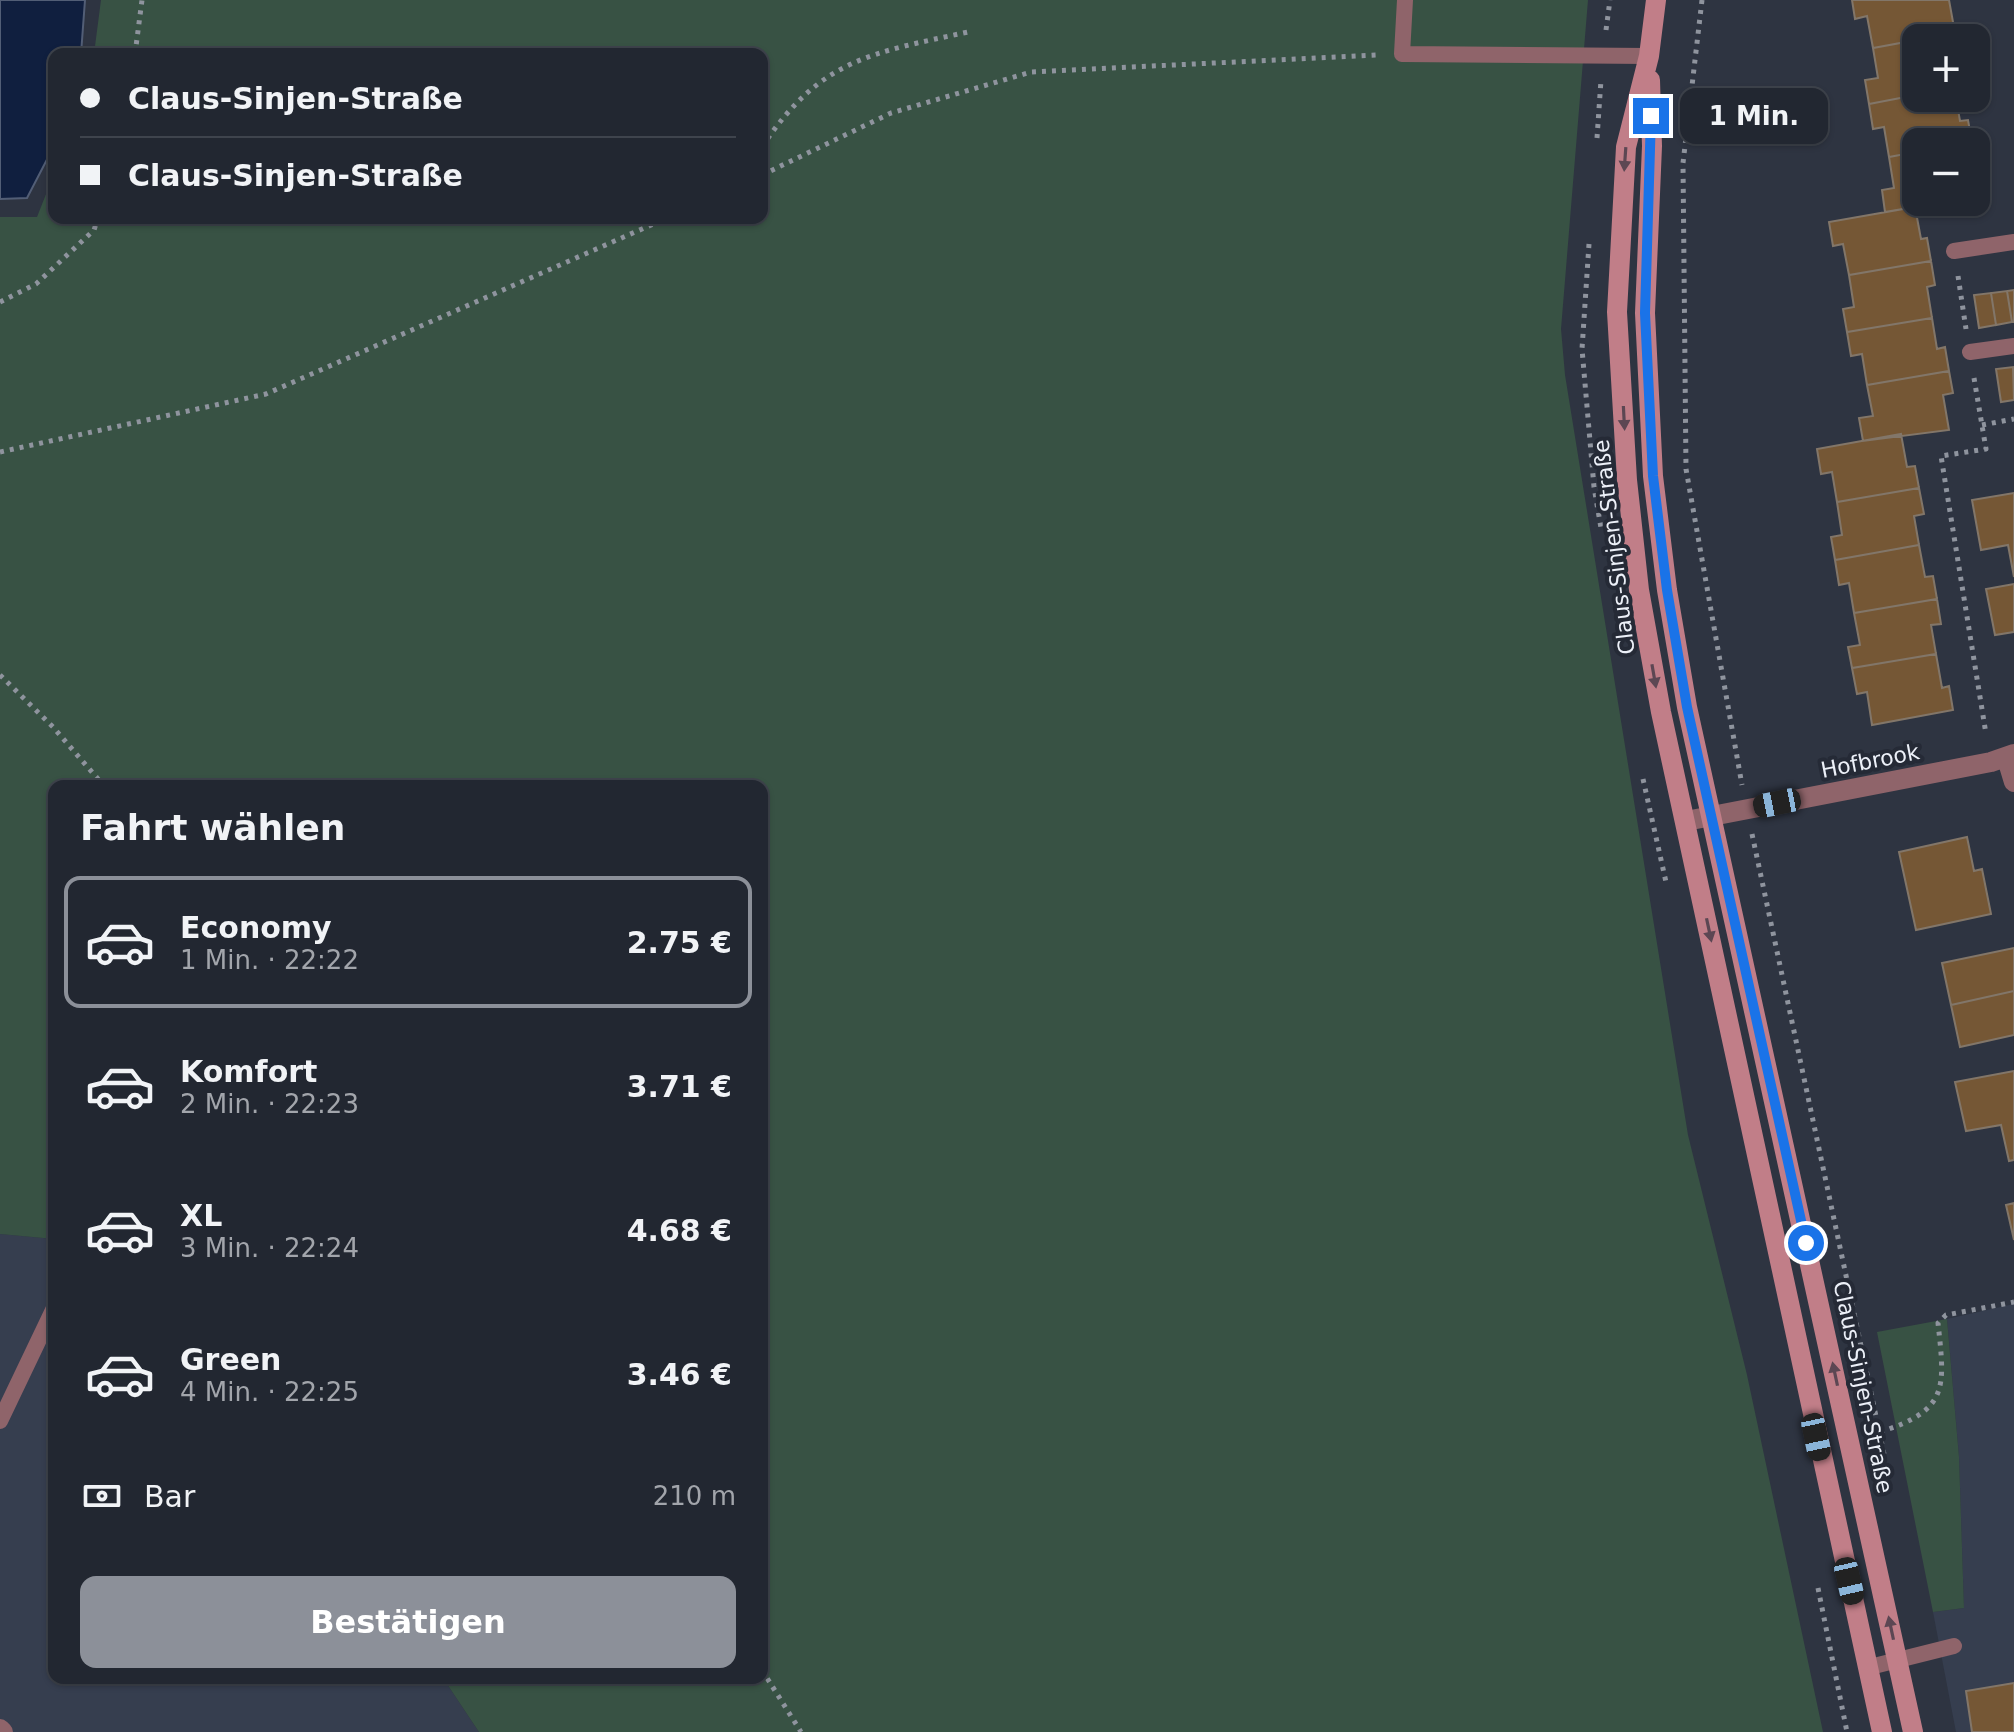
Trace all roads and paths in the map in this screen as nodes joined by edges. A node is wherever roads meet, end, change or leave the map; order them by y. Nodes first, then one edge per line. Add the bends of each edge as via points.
1 (142, 0) edge
2 (1405, 0) edge
3 (1656, 0) edge
4 (1702, 0) edge
5 (968, 32) dead end
6 (136, 48) edge
7 (1402, 54) junction
8 (1649, 56) junction
9 (768, 138) edge
10 (768, 172) edge
11 (96, 224) edge
12 (653, 224) edge
13 (2014, 242) edge
14 (1954, 251) joint
15 (0, 302) edge
16 (2014, 346) edge
17 (1970, 352) junction
18 (2014, 419) edge
19 (1982, 425) junction
20 (0, 452) edge
21 (0, 675) edge
22 (2004, 758) edge
23 (99, 780) edge
24 (2014, 782) edge
25 (1746, 809) junction
26 (1711, 815) junction
27 (1686, 821) junction
28 (2014, 1302) edge
29 (48, 1321) edge
30 (0, 1421) edge
31 (1880, 1432) junction
32 (1886, 1462) dead end
33 (1954, 1646) dead end
34 (1898, 1662) junction
35 (1870, 1667) junction
36 (768, 1680) edge
37 (801, 1732) edge
38 (1882, 1732) edge
39 (1913, 1732) edge

1 - 6 path
2 - 7 lane
3 - 8 street, Claus-Sinjen-Straße
4 - 25 path via 1683,163 1686,469
5 - 9 path via 851,63 819,80
7 - 8 lane
7 - 10 path via 1031,72 891,113
8 - 26 street, Claus-Sinjen-Straße via 1652,146 1645,313 1653,476 1679,663
8 -> 27 street, Claus-Sinjen-Straße via 1626,147 1617,312 1639,590
11 - 15 path via 36,284
12 - 20 path via 266,394
13 - 14 lane
14 - 17 path
16 - 17 lane
17 - 19 path
18 - 19 path
19 - 22 path via 1986,449 1941,456
21 - 23 path
22 - 24 street
22 - 25 street, Hofbrook
25 - 26 street, Hofbrook
25 - 31 path
26 - 27 street, Hofbrook
34 -> 26 street, Claus-Sinjen-Straße
27 -> 35 street, Claus-Sinjen-Straße
28 - 31 path via 1946,1315 1938,1323 1944,1372 1934,1402 1923,1415
29 - 30 lane
31 - 32 path
33 - 34 lane
34 - 35 lane
34 - 39 street, Claus-Sinjen-Straße
35 - 38 street, Claus-Sinjen-Straße
36 - 37 path

